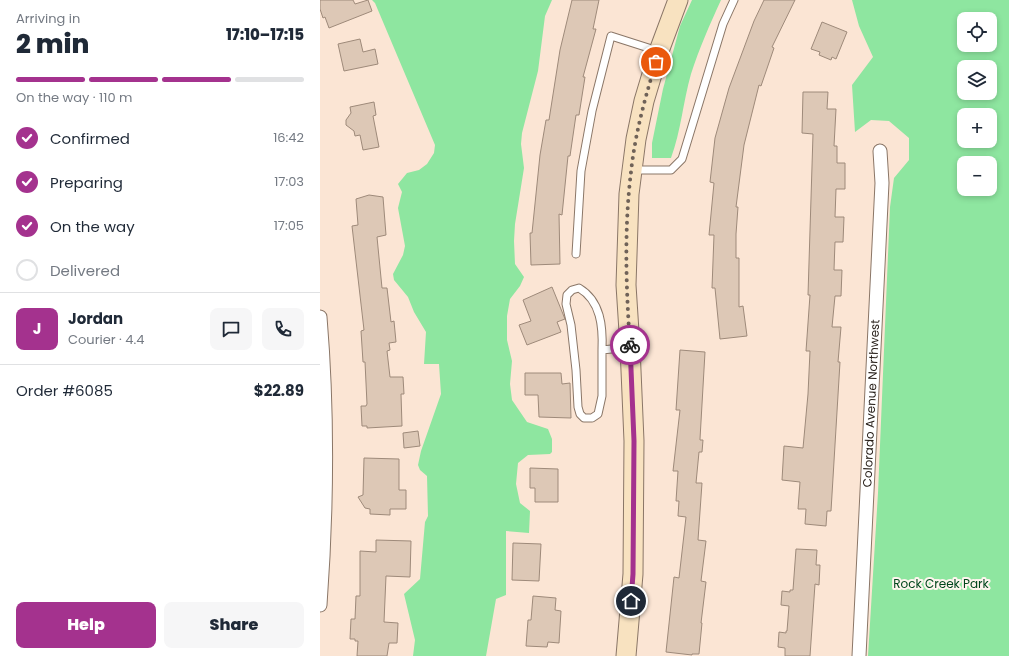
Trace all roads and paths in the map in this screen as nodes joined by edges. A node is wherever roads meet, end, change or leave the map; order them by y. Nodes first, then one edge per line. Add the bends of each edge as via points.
1 (678, 0) edge
2 (734, 0) edge
3 (659, 51) junction
4 (880, 151) dead end
5 (631, 170) junction
6 (576, 254) dead end
7 (320, 317) edge
8 (630, 347) junction
9 (602, 350) junction
10 (323, 432) edge
11 (320, 605) edge
12 (626, 656) edge
13 (859, 656) edge

1 - 3 main road
2 - 5 lane via 723,24 682,159 671,170
3 - 5 main road via 644,101
3 - 6 lane via 611,36 592,111 581,171
4 - 13 street, Colorado Avenue Northwest via 882,183
5 - 8 main road via 626,265
7 - 10 street
8 - 9 lane
8 - 12 main road via 634,441 633,574
9 - 9 lane via 602,396 598,414 592,418 584,418 578,407 576,370 566,304 567,295 572,290 579,288 587,292 595,303 603,333
10 - 11 street via 326,476

